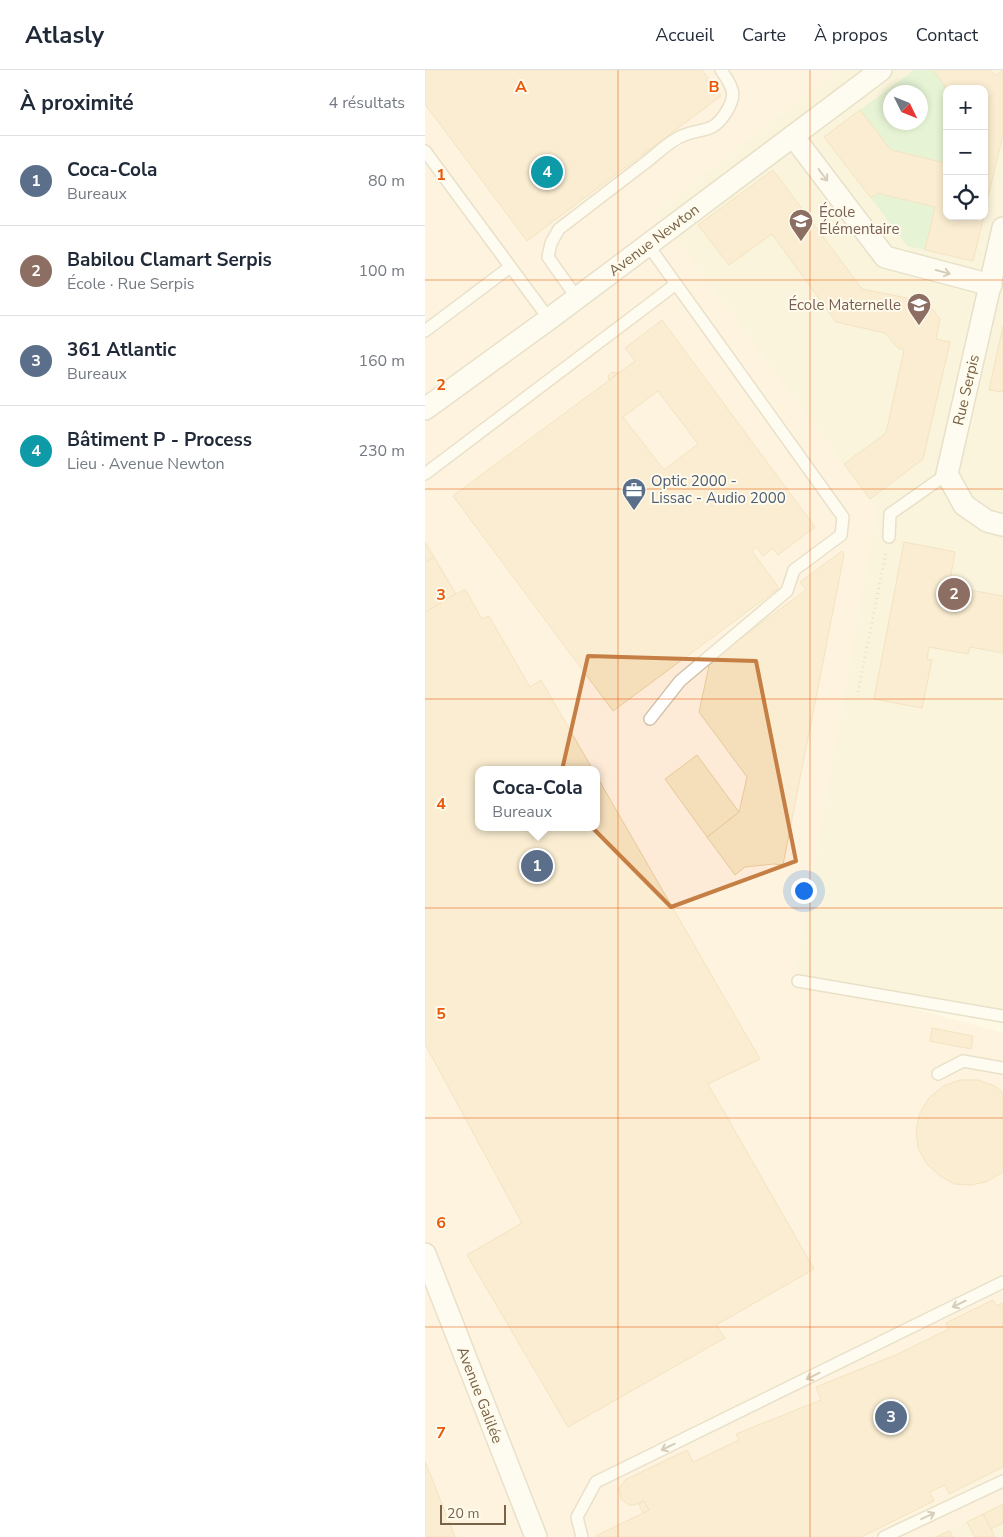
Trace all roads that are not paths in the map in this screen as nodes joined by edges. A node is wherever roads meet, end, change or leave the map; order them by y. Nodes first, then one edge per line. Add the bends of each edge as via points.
1 (721, 70) edge
2 (881, 70) edge
3 (793, 136) junction
4 (425, 151) edge
5 (1003, 228) edge
6 (648, 245) junction
7 (510, 267) junction
8 (676, 284) junction
9 (991, 285) junction
10 (577, 298) junction
11 (549, 319) junction
12 (425, 331) edge
13 (425, 408) edge
14 (425, 474) edge
15 (947, 474) junction
16 (1003, 525) edge
17 (889, 537) road end
18 (650, 720) dead end
19 (798, 981) dead end
20 (1003, 1016) edge
21 (1003, 1068) edge
22 (939, 1074) dead end
23 (425, 1254) edge
24 (1003, 1282) edge
25 (1003, 1481) edge
26 (536, 1537) edge
27 (582, 1537) edge
28 (884, 1537) edge

1 - 10 lane via 731,84 733,100 718,123 707,131 681,136 559,229 548,257
2 - 3 street, Avenue Newton
3 - 6 street, Avenue Newton
3 -> 9 street via 885,257
4 - 7 lane
5 - 9 street, Rue Serpis
6 - 8 lane
6 - 10 street, Avenue Newton
7 - 11 lane
7 - 12 lane
8 - 14 lane
8 - 18 lane via 843,517 841,535 794,570 787,591 680,681
9 - 15 street, Rue Serpis
10 - 11 street, Avenue Newton
11 - 13 street, Avenue Newton
15 - 16 street via 964,505 987,521
15 - 17 lane via 890,514
19 - 20 lane
21 - 22 lane via 963,1061
23 - 26 street, Avenue Galilée
24 -> 27 lane via 596,1482 577,1517
28 -> 25 lane

